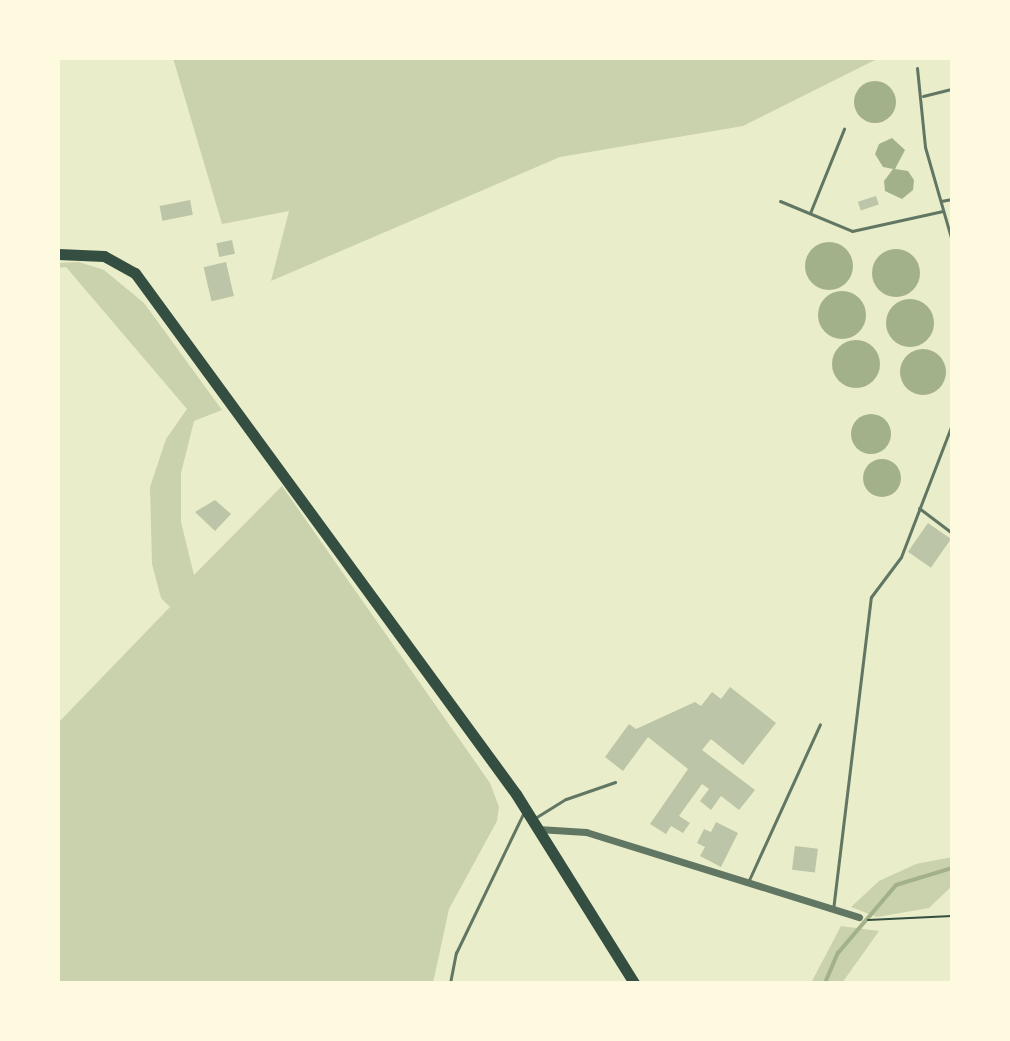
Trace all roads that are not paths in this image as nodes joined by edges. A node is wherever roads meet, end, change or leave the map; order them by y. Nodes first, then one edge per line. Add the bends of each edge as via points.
1 (917, 68) dead end
2 (952, 89) edge
3 (923, 96) junction
4 (844, 129) dead end
5 (952, 199) edge
6 (780, 201) dead end
7 (941, 201) junction
8 (943, 211) junction
9 (810, 213) junction
10 (952, 241) edge
11 (58, 254) edge
12 (952, 424) edge
13 (919, 508) junction
14 (952, 533) edge
15 (820, 724) dead end
16 (615, 782) dead end
17 (532, 819) junction
18 (747, 884) junction
19 (833, 910) junction
20 (859, 917) dead end
21 (450, 983) edge
22 (634, 983) edge

1 - 3 lane
2 - 3 lane
3 - 7 lane via 925,147
4 - 9 lane
5 - 7 lane
6 - 9 lane
7 - 8 lane
8 - 9 lane via 862,231
8 - 10 lane
11 - 17 main road via 104,256 135,273
12 - 13 lane
13 - 14 lane
13 - 19 lane via 901,557 871,597
15 - 18 lane
16 - 17 lane via 566,799
17 - 18 street
17 - 21 lane via 456,953
17 - 22 main road
18 - 19 street
19 - 20 street

